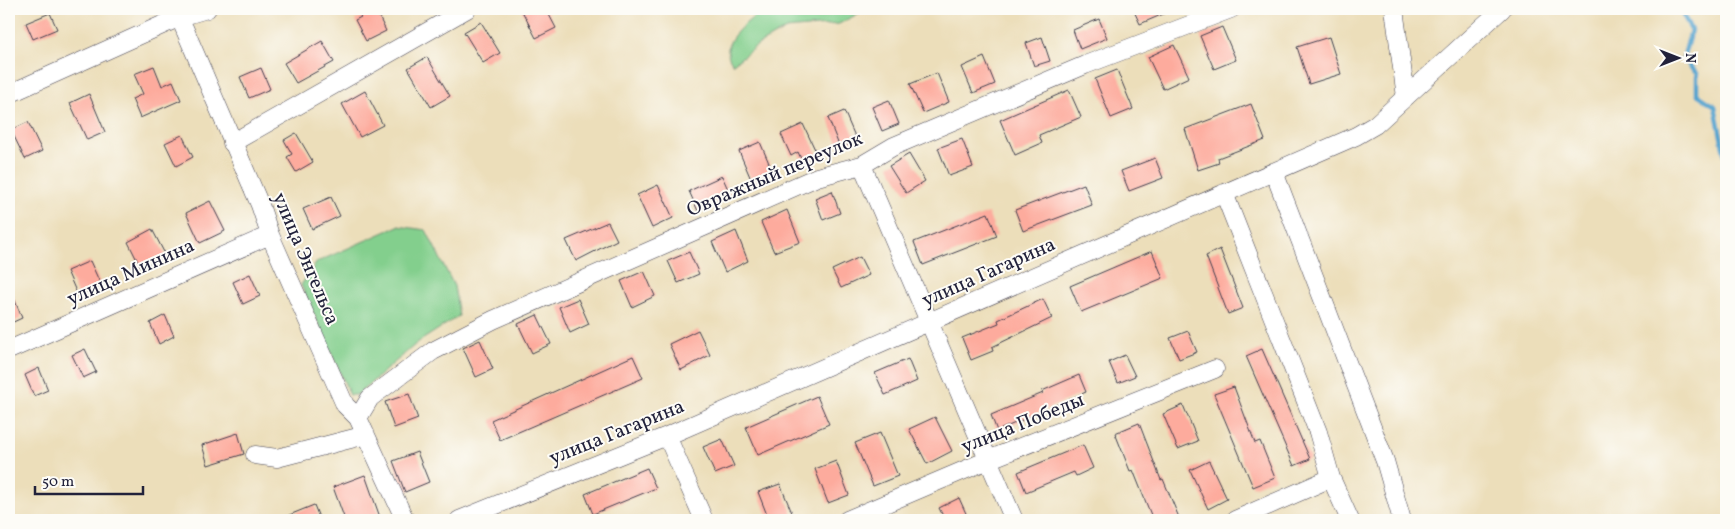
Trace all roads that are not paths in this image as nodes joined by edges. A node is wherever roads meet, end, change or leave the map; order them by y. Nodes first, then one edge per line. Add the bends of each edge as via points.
1 (207, 9) edge
2 (467, 9) edge
3 (1231, 9) edge
4 (1394, 9) edge
5 (1502, 9) edge
6 (178, 13) edge
7 (9, 94) edge
8 (1406, 97) junction
9 (232, 143) junction
10 (862, 165) junction
11 (1274, 172) junction
12 (1224, 193) junction
13 (270, 235) junction
14 (929, 322) junction
15 (9, 350) edge
16 (1215, 369) dead end
17 (358, 418) junction
18 (366, 435) junction
19 (668, 436) junction
20 (255, 455) dead end
21 (988, 460) junction
22 (1332, 478) junction
23 (405, 520) edge
24 (459, 520) edge
25 (704, 520) edge
26 (847, 520) edge
27 (1014, 520) edge
28 (1235, 520) edge
29 (1350, 520) edge
30 (1402, 520) edge

1 - 6 street
2 - 9 street
3 - 10 street, Овражный переулок via 1085,65 921,134
4 - 8 street
5 - 8 street, улица Гагарина
6 - 7 street
6 - 9 street, улица Энгельса
8 - 11 street, улица Гагарина via 1375,125 1356,136
9 - 13 street, улица Энгельса
10 - 14 street
10 - 17 street, Овражный переулок via 817,177 493,320 433,351 370,398
11 - 12 street, улица Гагарина
11 - 30 street via 1385,461
12 - 14 street, улица Гагарина
12 - 22 street via 1318,432
13 - 15 street, улица Минина
13 - 17 street, улица Энгельса via 345,405
14 - 19 street, улица Гагарина
14 - 21 street
16 - 21 street, улица Победы
17 - 18 street, улица Энгельса
18 - 20 street via 276,458
18 - 23 street, улица Энгельса
19 - 24 street, улица Гагарина
19 - 25 street
21 - 26 street, улица Победы
21 - 27 street
22 - 28 street
22 - 29 street

